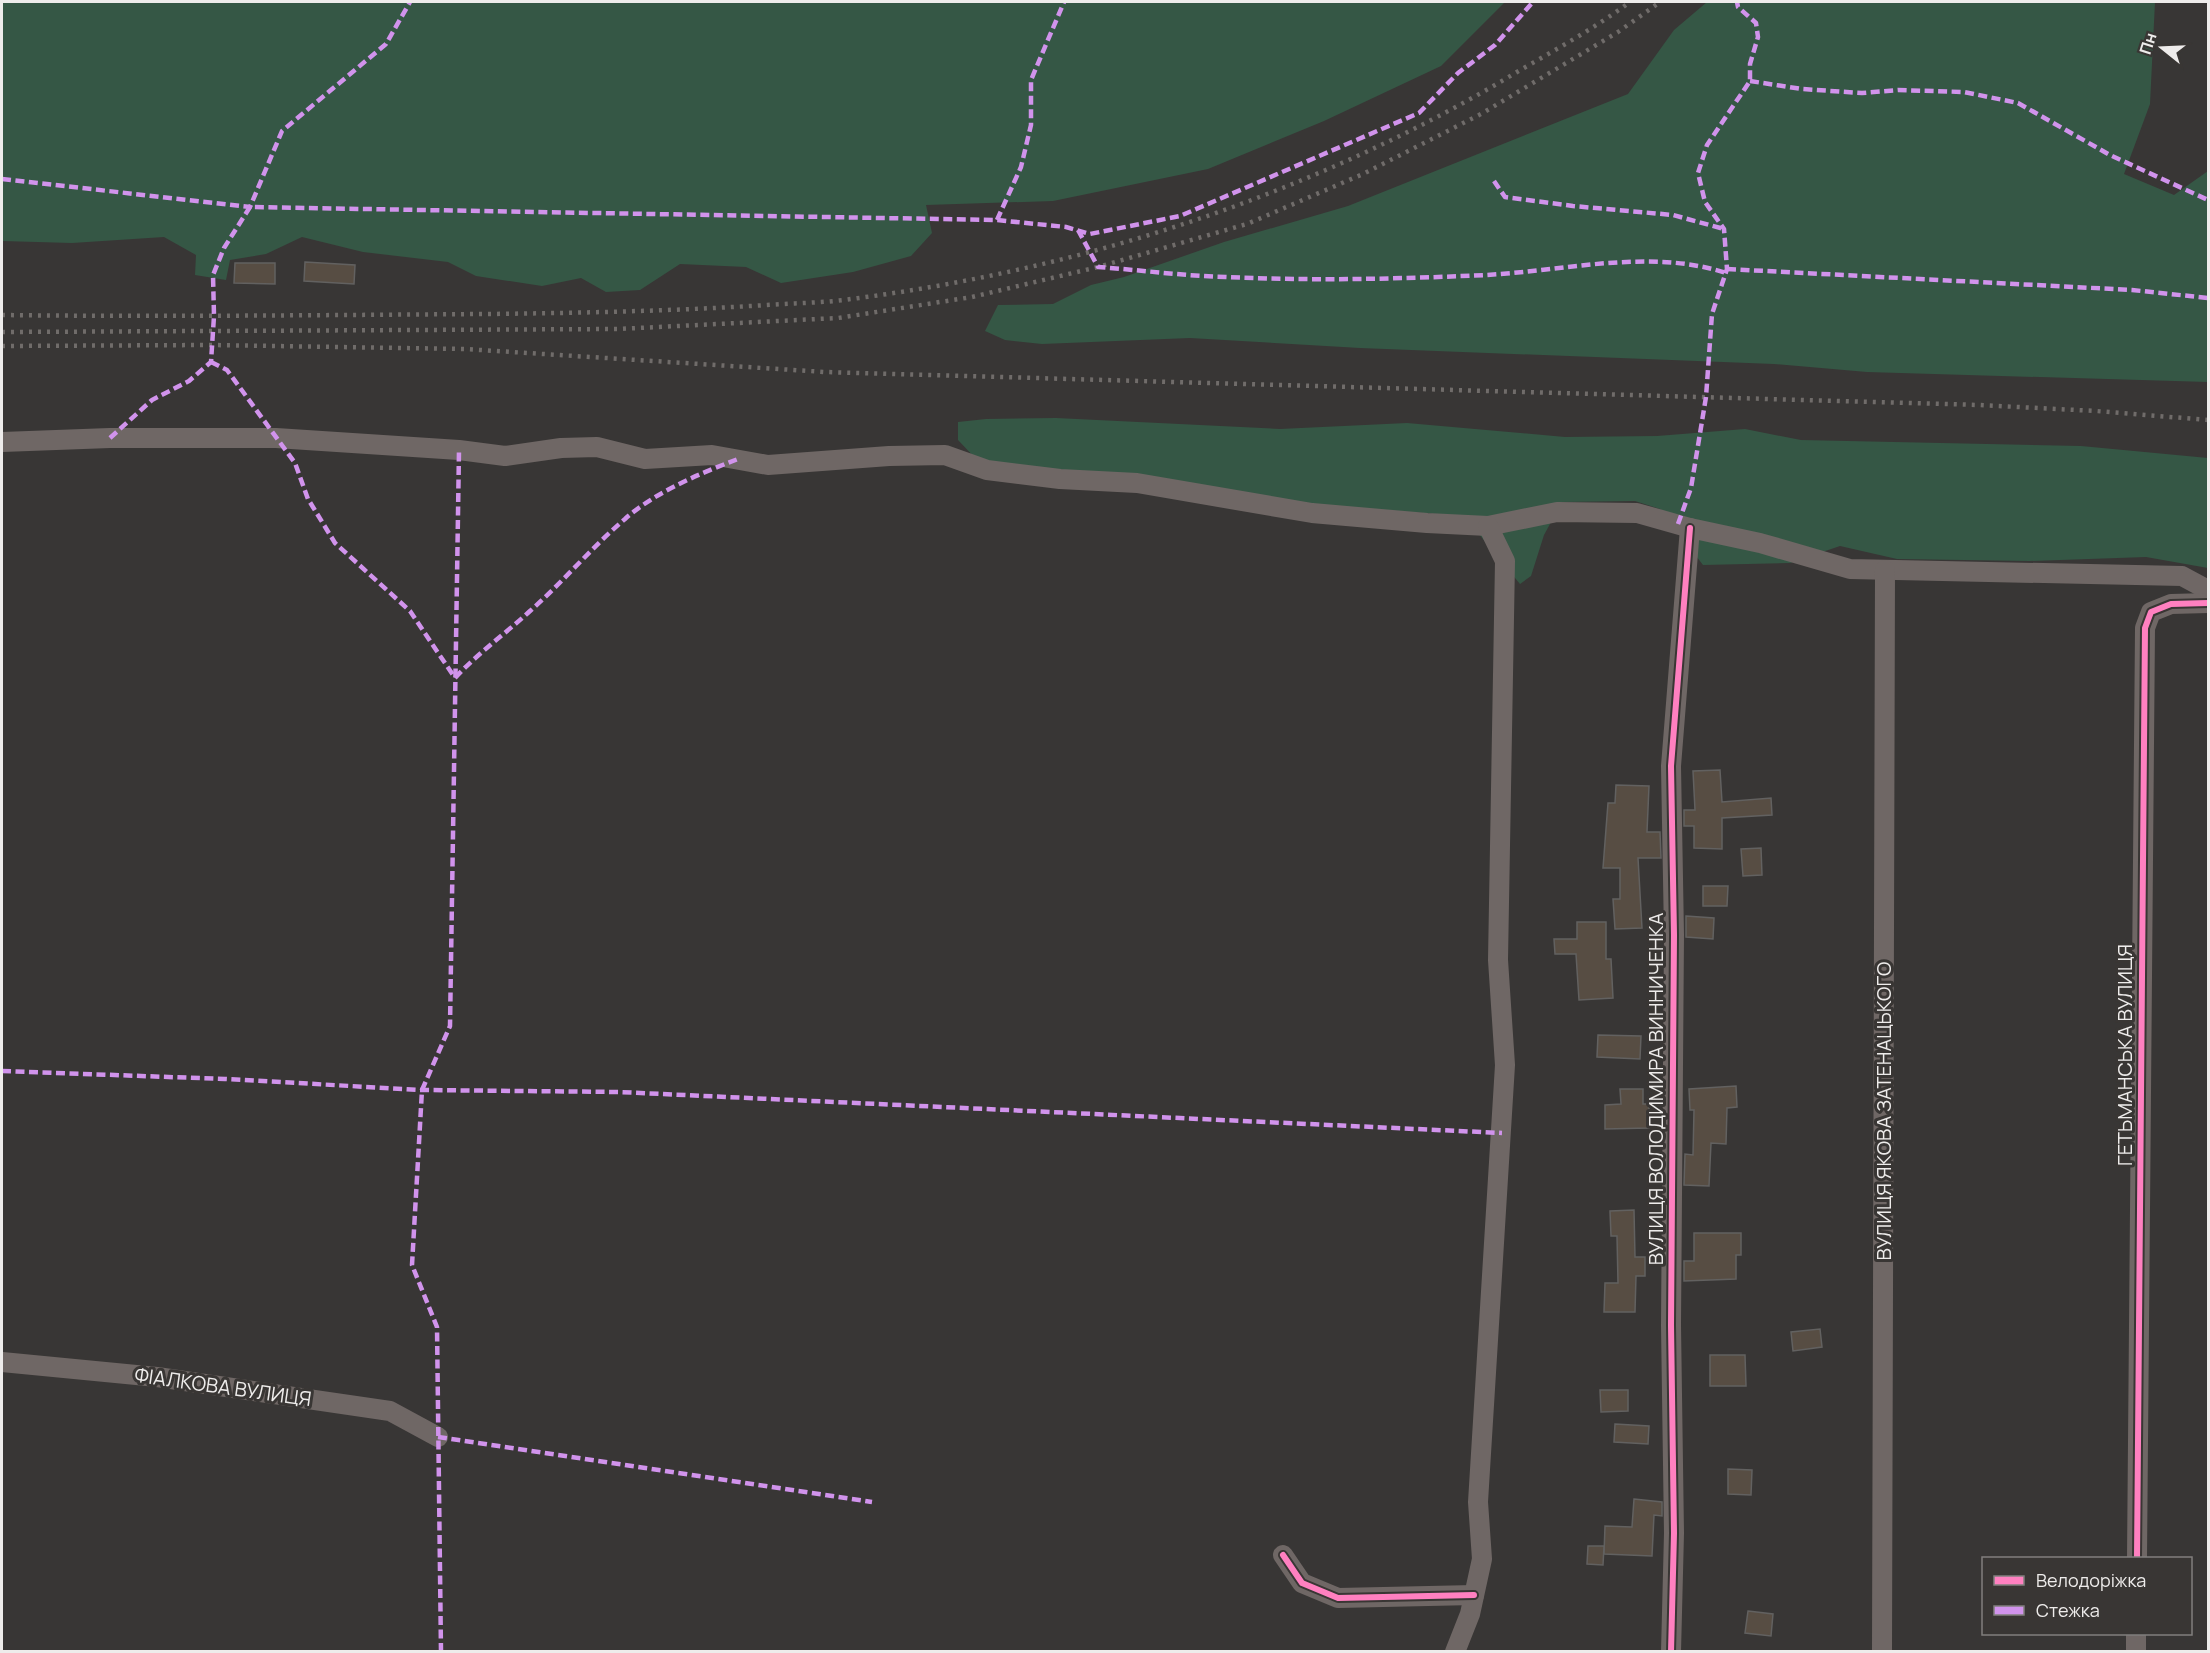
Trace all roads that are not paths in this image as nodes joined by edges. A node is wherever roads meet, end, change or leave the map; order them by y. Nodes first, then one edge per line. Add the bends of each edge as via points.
1 (2, 442) edge
2 (1488, 526) junction
3 (1690, 528) junction
4 (1885, 570) junction
5 (2208, 590) edge
6 (2208, 603) edge
7 (2, 1362) edge
8 (438, 1437) dead end
9 (1283, 1555) dead end
10 (2137, 1557) edge
11 (1474, 1595) junction
12 (2136, 1635) edge
13 (1455, 1652) edge
14 (1671, 1652) edge
15 (1882, 1652) edge
16 (2136, 1652) edge

1 - 2 street via 276,438 505,456 597,447 645,459 712,455 768,465 945,455 987,470 1137,483 1312,513
2 - 3 street via 1557,512 1637,513
2 - 11 street via 1505,561 1498,960 1505,1065 1478,1502 1482,1559
3 - 4 street via 1850,569
3 - 14 street, ВУЛИЦЯ ВОЛОДИМИРА ВИННИЧЕНКА via 1671,765
4 - 5 street via 2182,576
4 - 15 street, ВУЛИЦЯ ЯКОВА ЗАТЕНАЦЬКОГО
6 - 10 street, ГЕТЬМАНСЬКА ВУЛИЦЯ via 2171,604 2151,612 2145,628
7 - 8 street, ФІАЛКОВА ВУЛИЦЯ via 157,1377 390,1411
9 - 11 street via 1302,1583 1338,1598
11 - 13 street
12 - 16 street

